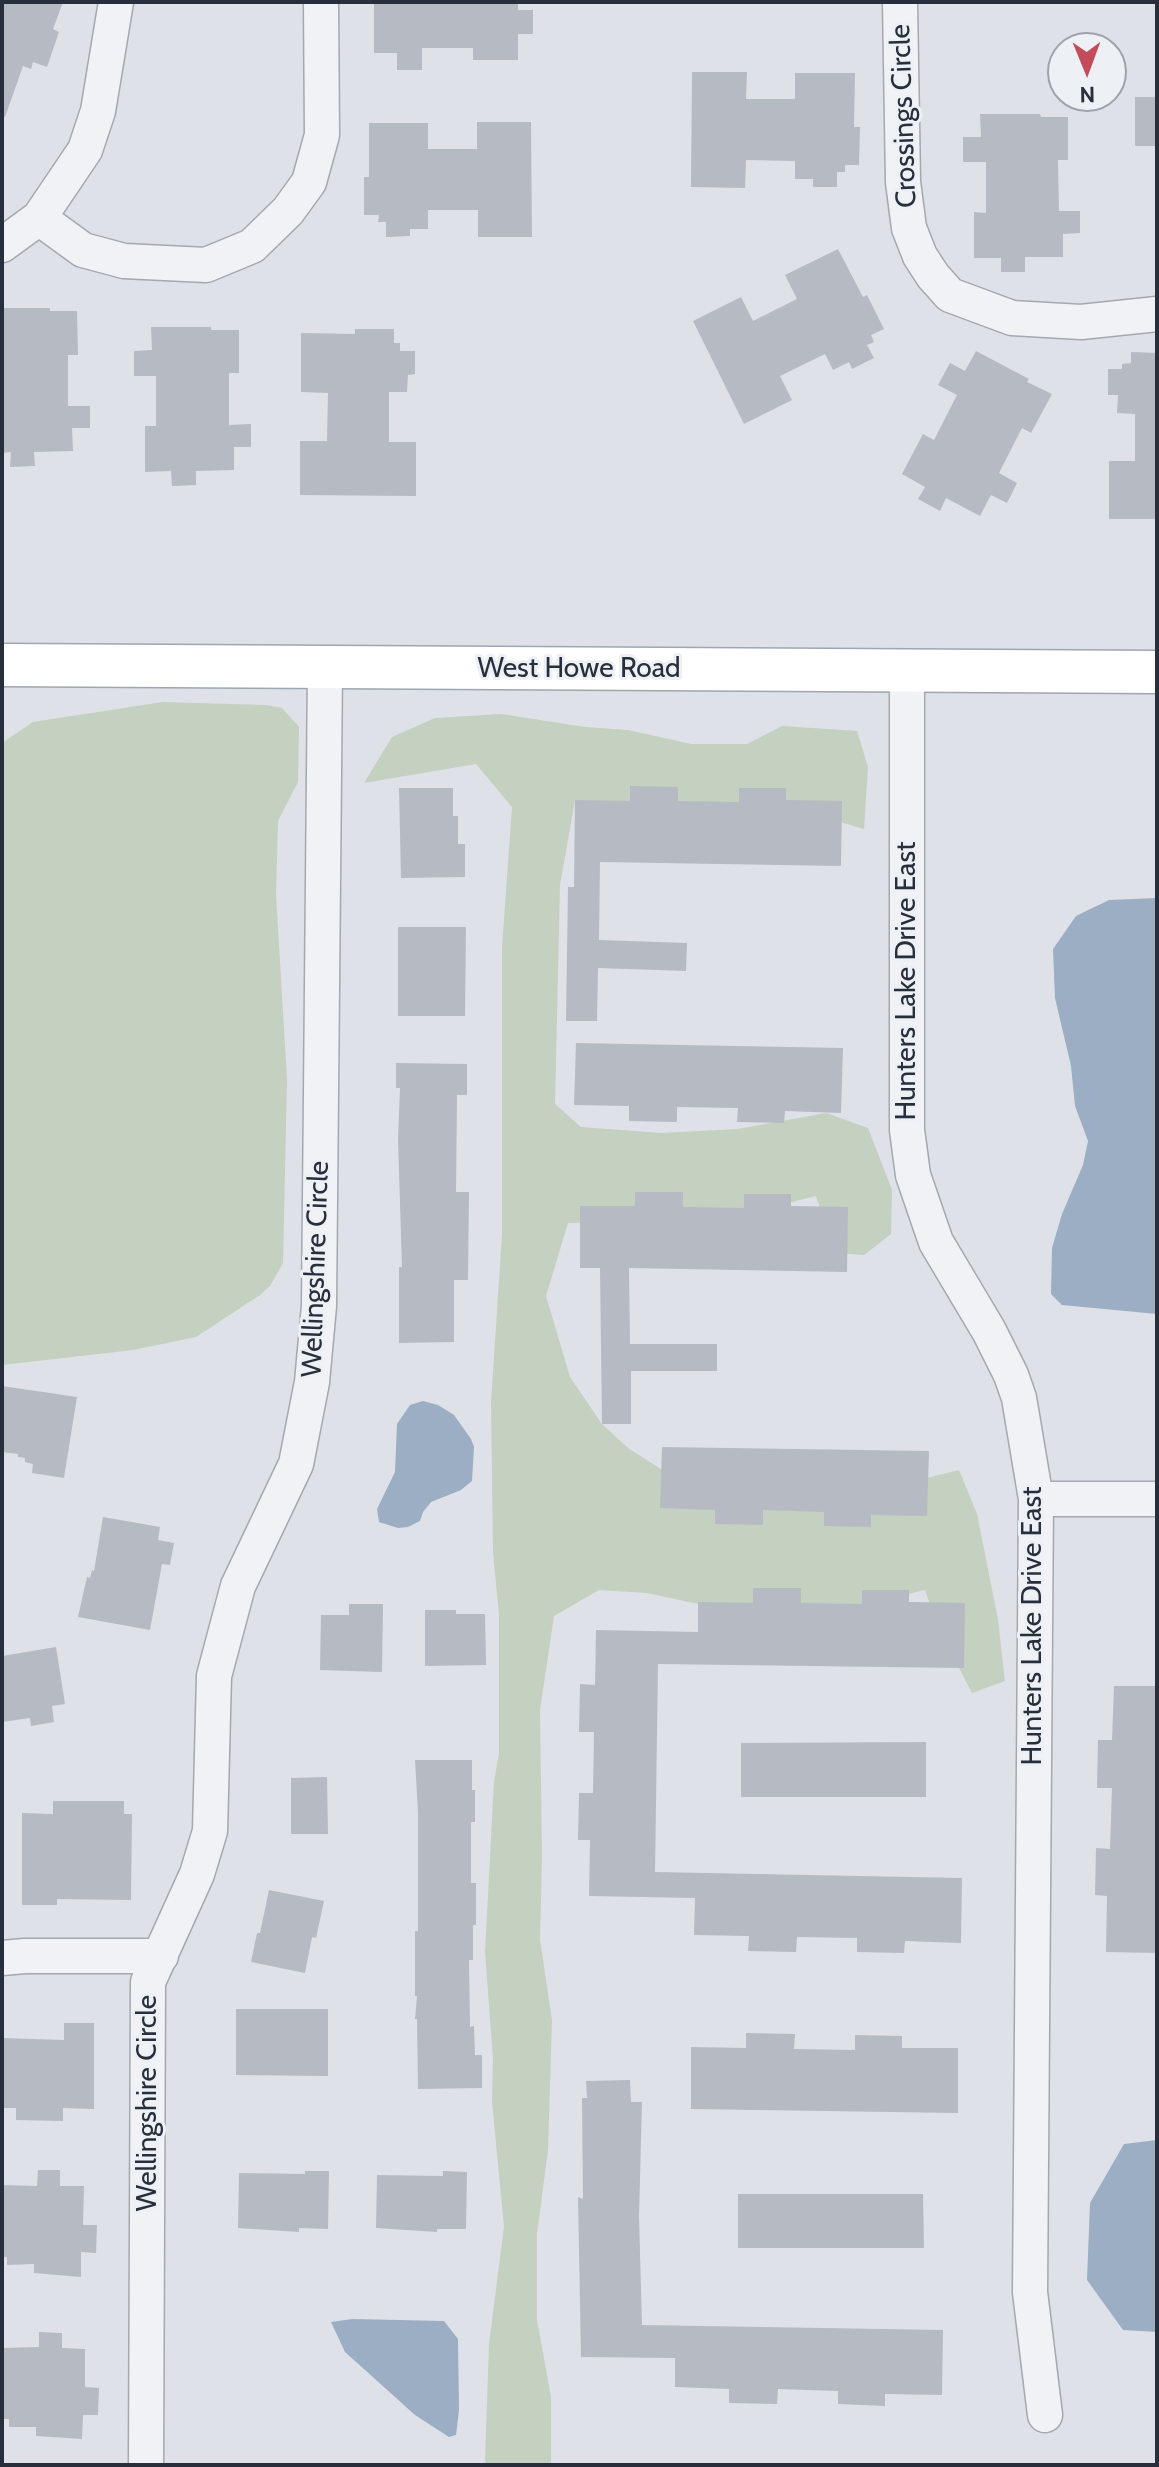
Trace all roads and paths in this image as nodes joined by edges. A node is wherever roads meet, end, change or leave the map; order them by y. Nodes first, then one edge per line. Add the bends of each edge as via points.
1 (116, 2) edge
2 (321, 2) edge
3 (900, 2) edge
4 (39, 218) junction
5 (2, 245) edge
6 (1157, 314) edge
7 (2, 665) edge
8 (325, 667) junction
9 (907, 671) junction
10 (1157, 672) edge
11 (1036, 1499) junction
12 (1157, 1499) edge
13 (161, 1956) junction
14 (2, 1958) edge
15 (1045, 2415) dead end
16 (146, 2465) edge

1 - 4 street via 98,111 85,150
2 - 4 street via 319,147 309,182 252,246 206,265 124,261 83,250
3 - 6 street, Crossings Circle via 903,182 909,228 933,276 950,295 1012,318 1081,322
4 - 5 street
7 - 8 main road, West Howe Road
8 - 9 main road, West Howe Road
8 - 13 street, Wellingshire Circle via 319,1306 312,1382 296,1464 238,1586 214,1676 210,1831
9 - 10 main road, West Howe Road
9 - 11 street, Hunters Lake Drive East via 907,1130 913,1175 936,1242 1011,1375
11 - 12 street
11 - 15 street, Hunters Lake Drive East via 1030,2292
13 - 14 street
13 - 16 street, Wellingshire Circle via 148,1982

